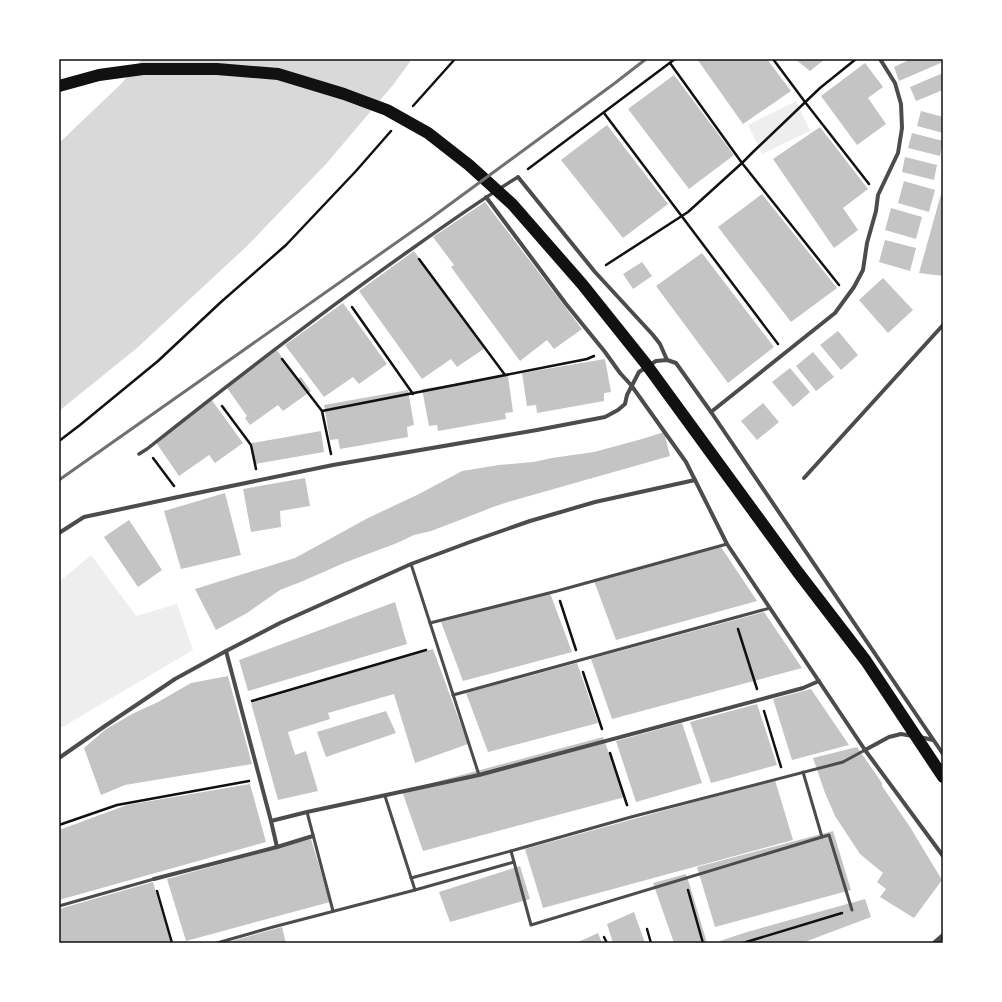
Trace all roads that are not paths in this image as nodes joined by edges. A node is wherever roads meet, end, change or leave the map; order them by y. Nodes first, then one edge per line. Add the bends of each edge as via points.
1 (880, 59) edge
2 (59, 86) edge
3 (518, 177) joint
4 (486, 197) junction
5 (943, 325) edge
6 (667, 360) junction
7 (631, 385) junction
8 (711, 412) junction
9 (139, 454) dead end
10 (804, 478) dead end
11 (695, 480) junction
12 (59, 533) edge
13 (728, 544) junction
14 (411, 564) junction
15 (770, 608) junction
16 (430, 623) junction
17 (226, 651) junction
18 (818, 681) junction
19 (453, 695) junction
20 (915, 736) junction
21 (933, 740) junction
22 (865, 750) junction
23 (943, 754) edge
24 (59, 758) edge
25 (803, 772) junction
26 (479, 775) junction
27 (943, 777) edge
28 (385, 796) junction
29 (307, 812) junction
30 (271, 821) junction
31 (313, 836) junction
32 (822, 837) junction
33 (277, 847) junction
34 (511, 852) junction
35 (943, 856) edge
36 (514, 862) junction
37 (411, 878) junction
38 (154, 879) joint
39 (415, 890) junction
40 (59, 906) edge
41 (852, 910) road end
42 (333, 911) junction
43 (943, 937) edge
44 (217, 943) edge
45 (936, 943) edge

1 - 8 street via 895,84 901,104 902,128 898,153 878,195 863,270 836,313
2 - 20 highway via 99,74 143,69 217,69 278,74 387,110 428,132 512,204 582,284 646,364 866,661
3 - 4 street
3 - 6 street via 595,272 660,344
4 - 7 street via 566,304
4 - 9 street via 376,273
5 - 10 street
6 - 7 street via 656,361 639,372
6 - 8 street via 676,363
7 - 11 street via 686,462
7 - 12 street via 624,404 606,417 333,465 181,496 84,517
8 - 21 street
11 - 13 street
11 - 14 street via 588,504
13 - 15 street
13 - 16 lane
14 - 16 lane
14 - 17 street via 280,623
15 - 18 street
15 - 19 lane
16 - 19 lane
17 - 24 street via 175,679
17 - 30 street
18 - 22 street
18 - 26 street via 802,688
19 - 26 lane
20 - 21 street
20 - 22 street via 889,736
20 - 27 highway
21 - 23 street
22 - 25 lane via 843,762
22 - 35 street
25 - 32 lane
25 - 34 lane via 631,817
26 - 28 street
28 - 29 street
28 - 37 lane
29 - 30 street
29 - 31 lane
30 - 33 street
31 - 33 street
31 - 42 lane
32 - 36 lane via 531,925
32 - 41 lane via 829,835
33 - 38 street
34 - 36 lane
34 - 37 lane
36 - 39 lane
37 - 39 lane
38 - 40 lane
39 - 42 lane
42 - 44 lane
43 - 45 street

